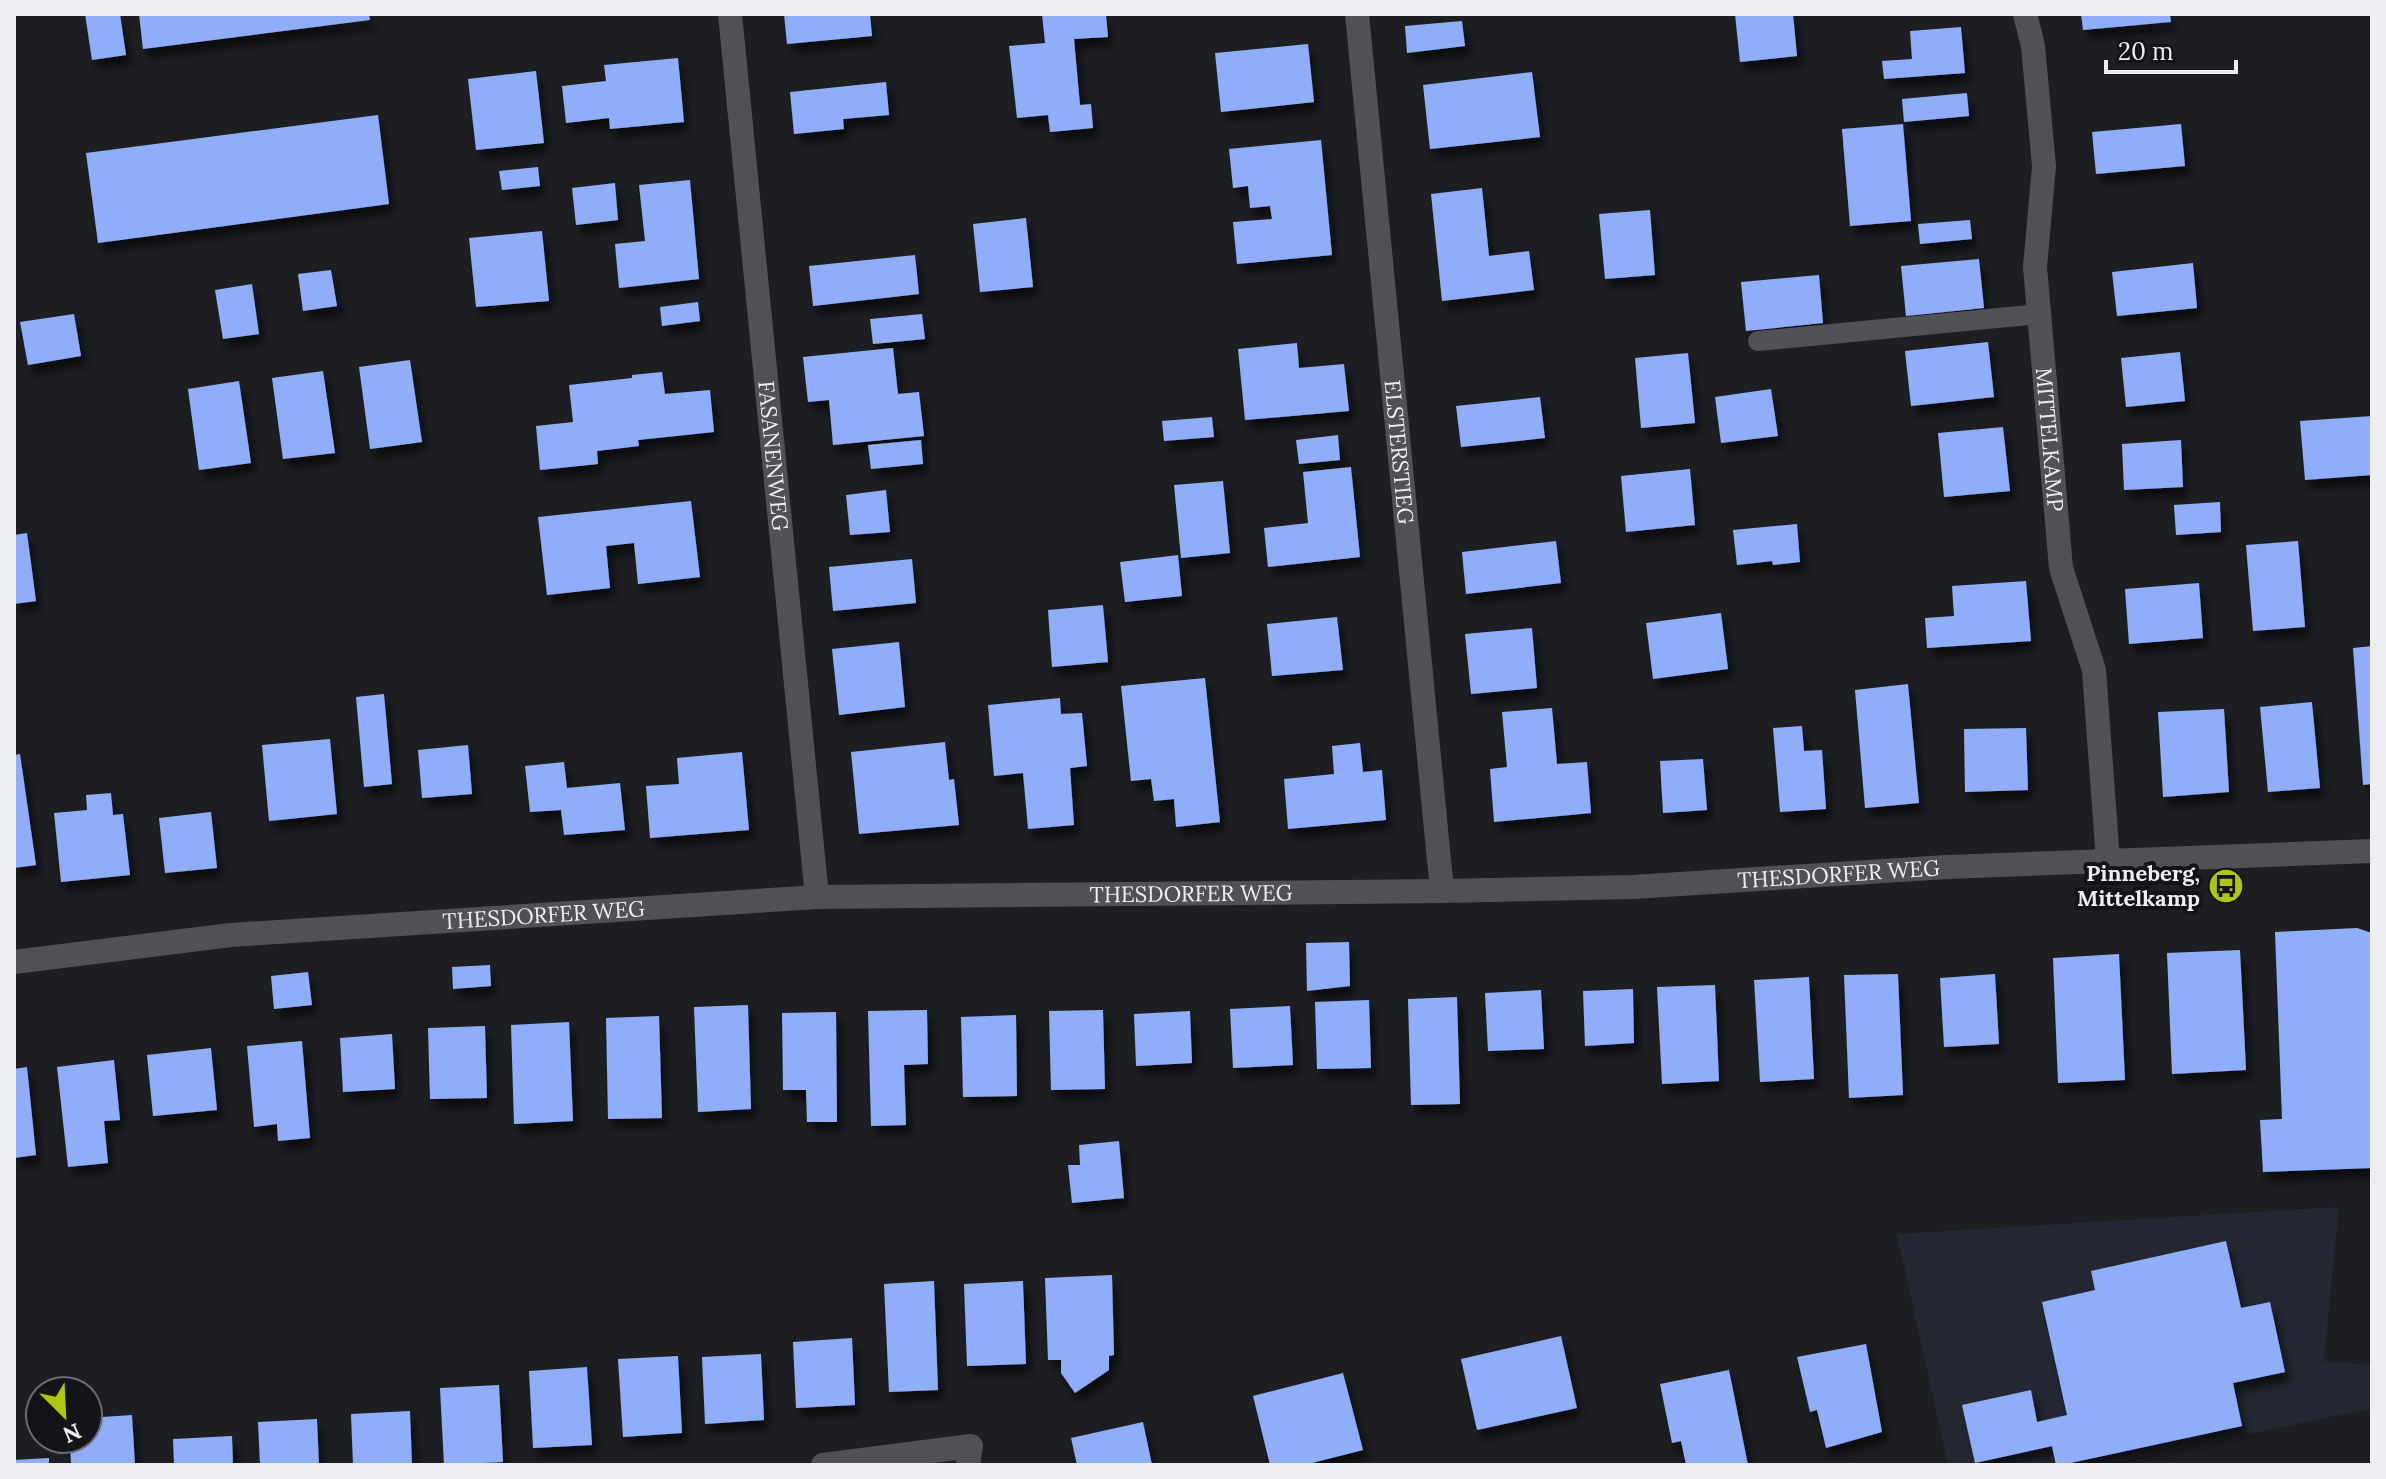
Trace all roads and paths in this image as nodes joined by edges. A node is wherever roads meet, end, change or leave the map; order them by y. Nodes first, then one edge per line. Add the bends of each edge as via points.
1 (730, 14) edge
2 (1357, 14) edge
3 (2025, 14) edge
4 (2040, 314) junction
5 (1758, 341) dead end
6 (2372, 851) edge
7 (2108, 861) junction
8 (1442, 891) junction
9 (817, 897) junction
10 (14, 962) edge
11 (823, 1465) edge
12 (968, 1465) edge

1 - 9 street, FASANENWEG
2 - 8 street, ELSTERSTIEG
3 - 4 street, MITTELKAMP via 2044,166 2035,267
4 - 5 lane
4 - 7 street, MITTELKAMP via 2061,568 2094,670
6 - 7 street, THESDORFER WEG
7 - 8 street, THESDORFER WEG via 1633,887
8 - 9 street, THESDORFER WEG
9 - 10 street, THESDORFER WEG via 231,935
11 - 12 street via 971,1446

